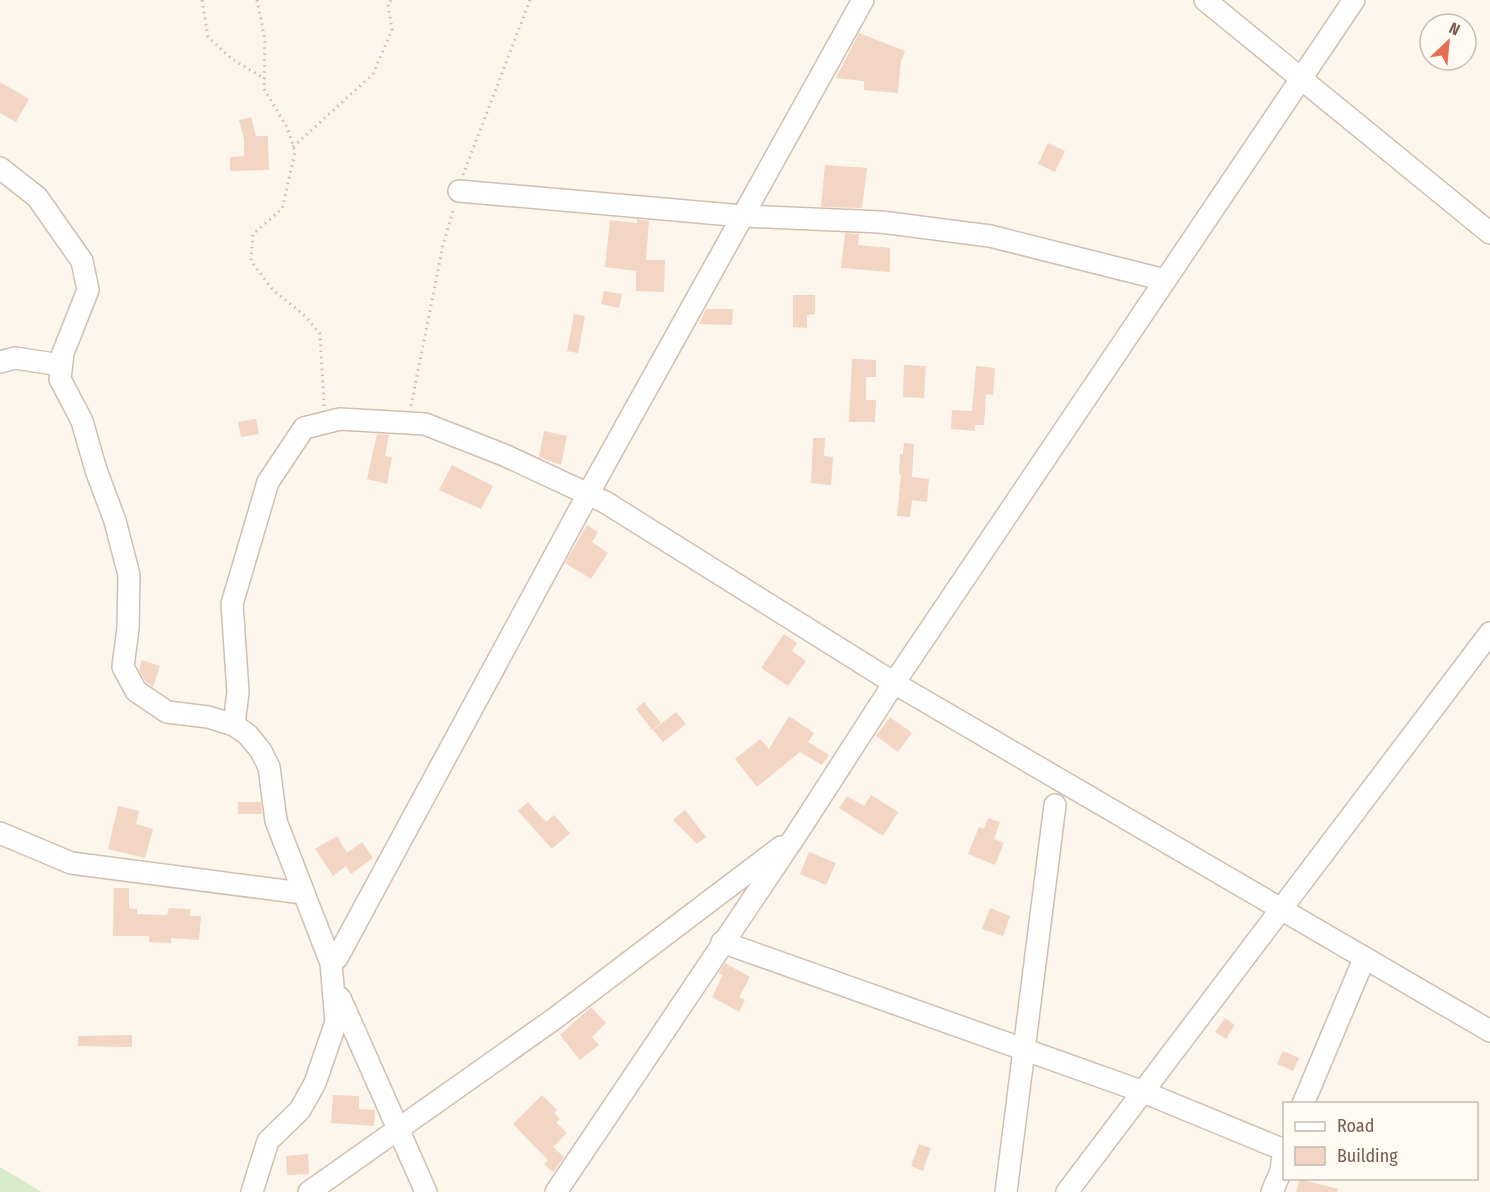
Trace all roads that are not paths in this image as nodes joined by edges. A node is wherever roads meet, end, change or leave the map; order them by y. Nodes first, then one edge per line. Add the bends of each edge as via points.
1 (863, 0) edge
2 (1204, 0) edge
3 (1354, 0) edge
4 (1300, 79) junction
5 (0, 168) edge
6 (459, 191) dead end
7 (743, 216) junction
8 (1490, 233) edge
9 (1165, 280) junction
10 (0, 362) edge
11 (61, 365) junction
12 (588, 494) junction
13 (1490, 633) edge
14 (894, 682) junction
15 (234, 725) junction
16 (1055, 805) dead end
17 (0, 833) edge
18 (796, 836) junction
19 (302, 893) junction
20 (1279, 910) junction
21 (722, 942) junction
22 (337, 958) dead end
23 (1364, 959) junction
24 (335, 987) junction
25 (1490, 1031) edge
26 (1025, 1049) junction
27 (1141, 1091) junction
28 (1304, 1102) edge
29 (398, 1130) junction
30 (1283, 1150) edge
31 (1283, 1157) edge
32 (252, 1192) edge
33 (309, 1192) edge
34 (426, 1192) edge
35 (556, 1192) edge
36 (1006, 1192) edge
37 (1067, 1192) edge
38 (1272, 1192) edge

1 - 7 street
2 - 4 street
3 - 4 street
4 - 8 street
4 - 9 street
5 - 11 street via 37,197 82,261 88,290
6 - 7 street
7 - 9 street via 881,222 990,236
7 - 12 street
9 - 14 street
10 - 11 street via 15,358
11 - 15 street via 60,379 82,421 129,575 123,668 136,691 167,712
12 - 14 street
12 - 15 street via 504,454 425,424 340,419 304,428 267,482 232,604 238,692
12 - 22 street
13 - 20 street
14 - 18 street
14 - 20 street
15 - 19 street via 248,735 269,767 276,821
16 - 26 street
17 - 19 street via 71,863
18 - 21 street
18 - 29 street via 554,1019
19 - 24 street via 324,944
20 - 23 street
20 - 27 street
21 - 26 street
21 - 35 street
23 - 25 street
23 - 28 street
24 - 29 street
24 - 32 street via 336,1022 315,1083 300,1110 268,1141
26 - 27 street
26 - 36 street
27 - 30 street
27 - 37 street
29 - 33 street
29 - 34 street
31 - 38 street

